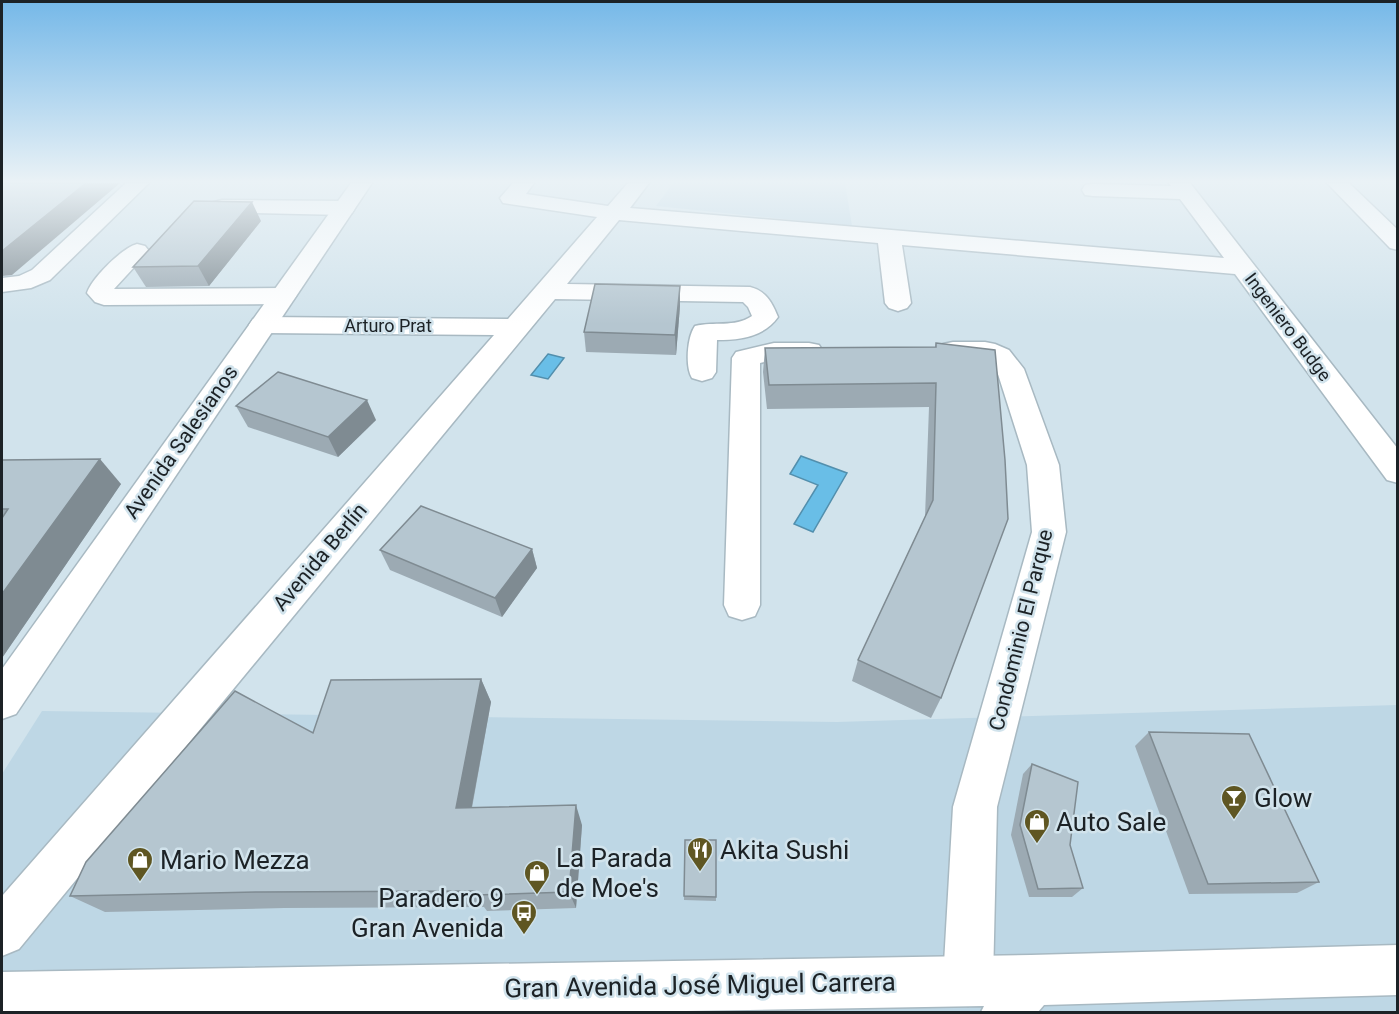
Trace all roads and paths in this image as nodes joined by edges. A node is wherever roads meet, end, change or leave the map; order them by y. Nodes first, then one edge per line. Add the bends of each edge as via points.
1 (88, 230) edge
2 (329, 230) edge
3 (597, 230) edge
4 (812, 230) edge
5 (1215, 230) edge
6 (1385, 230) edge
7 (889, 237) junction
8 (1398, 243) edge
9 (137, 250) dead end
10 (1243, 267) junction
11 (2, 285) edge
12 (545, 291) junction
13 (283, 296) junction
14 (898, 303) dead end
15 (262, 325) junction
16 (515, 327) junction
17 (926, 350) edge
18 (833, 351) edge
19 (702, 372) dead end
20 (1398, 472) edge
21 (742, 605) dead end
22 (2, 700) edge
23 (2, 932) edge
24 (1398, 970) edge
25 (968, 981) junction
26 (1019, 996) edge
27 (2, 998) edge

1 - 11 street via 41,275 31,281
2 - 13 street, Avenida Salesianos
3 - 12 street, Avenida Berlín
4 - 7 street
5 - 10 street, Ingeniero Budge
6 - 8 street
7 - 10 street
7 - 14 street
9 - 13 street via 102,286 100,293 104,297
10 - 20 street, Ingeniero Budge
12 - 16 street, Avenida Berlín
12 - 19 street via 750,295 760,304 765,317 759,325 734,332 704,332
13 - 15 street, Avenida Salesianos
15 - 16 street, Arturo Prat
15 - 22 street, Avenida Salesianos
16 - 23 street, Avenida Berlín
17 - 25 street, Condominio El Parque via 985,350 999,356 1010,369 1043,465 1049,532 975,807
18 - 21 street via 774,351 746,358
24 - 26 street, Gran Avenida José Miguel Carrera
25 - 26 street, Gran Avenida José Miguel Carrera
25 - 27 street, Gran Avenida José Miguel Carrera

